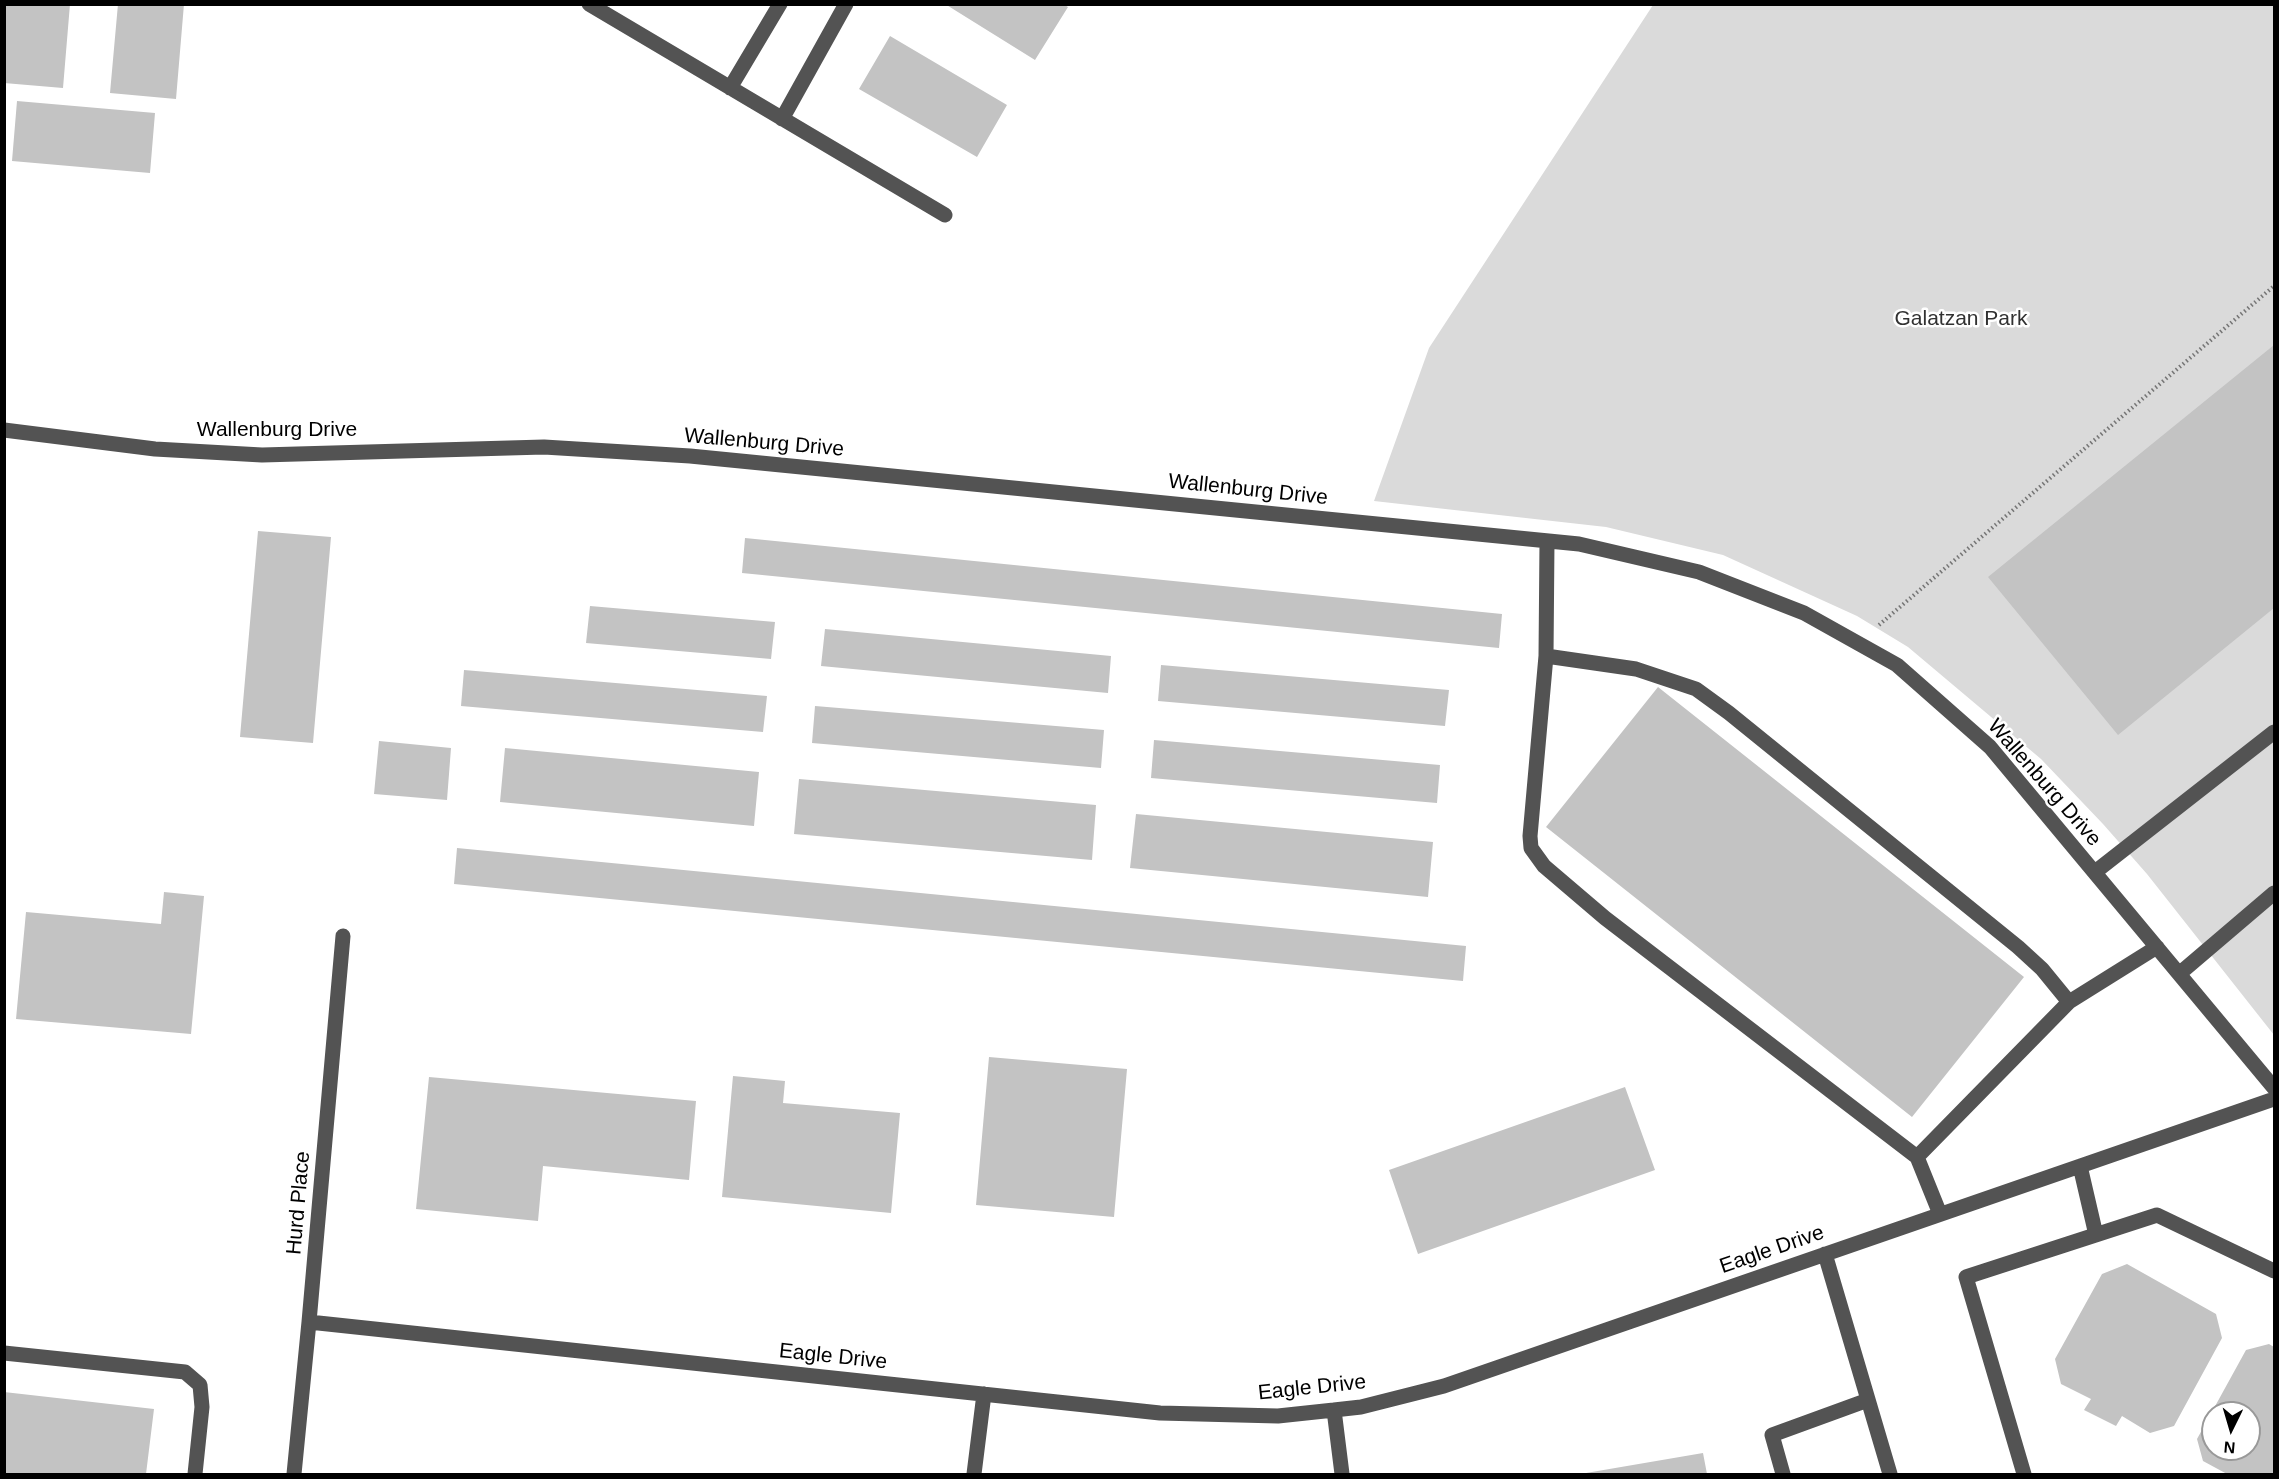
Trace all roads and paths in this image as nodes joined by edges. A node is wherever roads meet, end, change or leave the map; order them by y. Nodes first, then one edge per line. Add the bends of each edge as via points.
1 (589, 4) edge
2 (780, 4) edge
3 (846, 4) edge
4 (730, 88) junction
5 (782, 119) junction
6 (945, 215) dead end
7 (2274, 286) edge
8 (4, 430) edge
9 (1547, 541) junction
10 (1858, 643) junction
11 (1546, 656) junction
12 (2274, 732) edge
13 (2095, 872) junction
14 (2274, 894) edge
15 (343, 936) dead end
16 (2157, 947) junction
17 (2179, 974) junction
18 (2069, 1002) junction
19 (2274, 1088) edge
20 (2274, 1099) edge
21 (1917, 1157) junction
22 (2080, 1166) junction
23 (1940, 1214) junction
24 (2096, 1235) junction
25 (1825, 1254) junction
26 (2274, 1271) edge
27 (309, 1322) junction
28 (4, 1353) edge
29 (984, 1394) junction
30 (1868, 1400) junction
31 (1334, 1410) junction
32 (195, 1474) edge
33 (294, 1474) edge
34 (974, 1474) edge
35 (1342, 1474) edge
36 (1783, 1474) edge
37 (1890, 1474) edge
38 (2024, 1474) edge

1 - 4 street
2 - 4 street
3 - 5 street
4 - 5 street
5 - 6 street
7 - 10 path
8 - 9 street, Wallenburg Drive via 155,449 262,455 544,447 690,456
9 - 10 street, Wallenburg Drive via 1579,544 1699,572 1804,613
9 - 11 street
10 - 13 street, Wallenburg Drive via 1897,665 1990,747
11 - 18 street via 1636,669 1696,689 2018,947
11 - 21 street via 1530,836 1531,848 1544,866 1605,918
12 - 13 street
13 - 16 street, Wallenburg Drive
14 - 17 street
15 - 27 street, Hurd Place
16 - 17 street, Wallenburg Drive
16 - 18 street
17 - 19 street, Wallenburg Drive
18 - 21 street
20 - 22 street, Eagle Drive
21 - 23 street
22 - 23 street, Eagle Drive
22 - 24 street
23 - 25 street, Eagle Drive
24 - 26 street via 2157,1215
24 - 38 street via 1966,1277
25 - 30 street
25 - 31 street, Eagle Drive via 1444,1386
27 - 29 street, Eagle Drive
27 - 33 street, Hurd Place
28 - 32 street via 185,1372 201,1385
29 - 31 street, Eagle Drive via 1160,1413 1278,1416
29 - 34 street
30 - 36 street via 1772,1435
30 - 37 street
31 - 35 street

